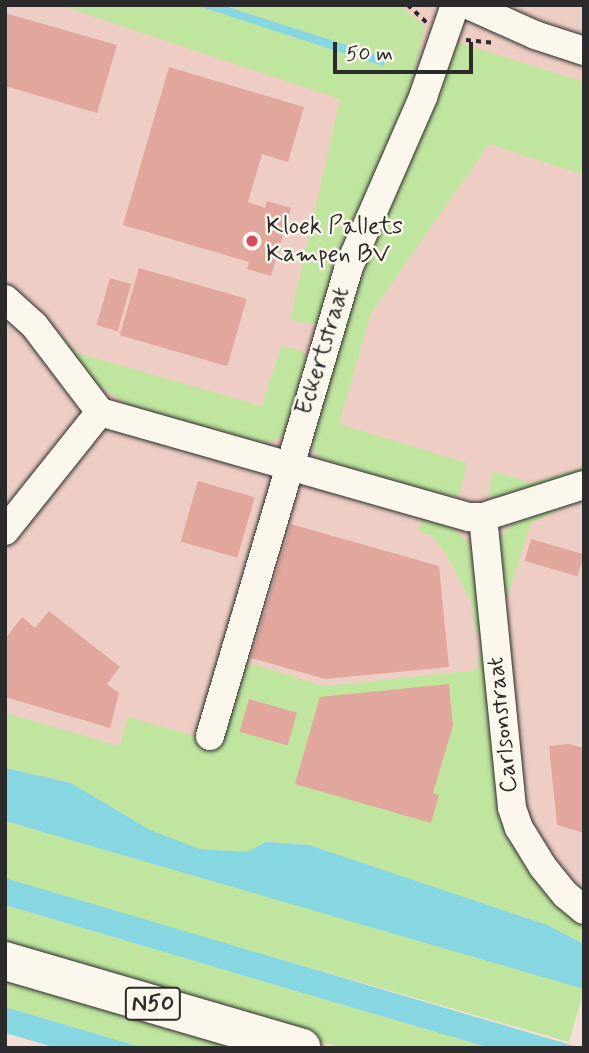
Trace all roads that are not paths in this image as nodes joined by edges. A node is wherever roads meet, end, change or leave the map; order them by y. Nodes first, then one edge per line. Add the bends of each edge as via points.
1 (455, 5) edge
2 (468, 5) edge
3 (584, 51) edge
4 (5, 299) edge
5 (100, 412) junction
6 (289, 465) junction
7 (584, 485) edge
8 (483, 517) junction
9 (5, 531) edge
10 (211, 736) dead end
11 (584, 910) edge
12 (5, 961) edge
13 (302, 1048) edge

1 - 6 street, Eckertstraat via 423,97 348,269
2 - 3 street
4 - 5 street via 34,325
5 - 6 street
5 - 9 street
6 - 8 street via 453,514
6 - 10 street, Eckertstraat
7 - 8 street
8 - 11 street, Carlsonstraat via 512,808 543,867
12 - 13 highway, N50

